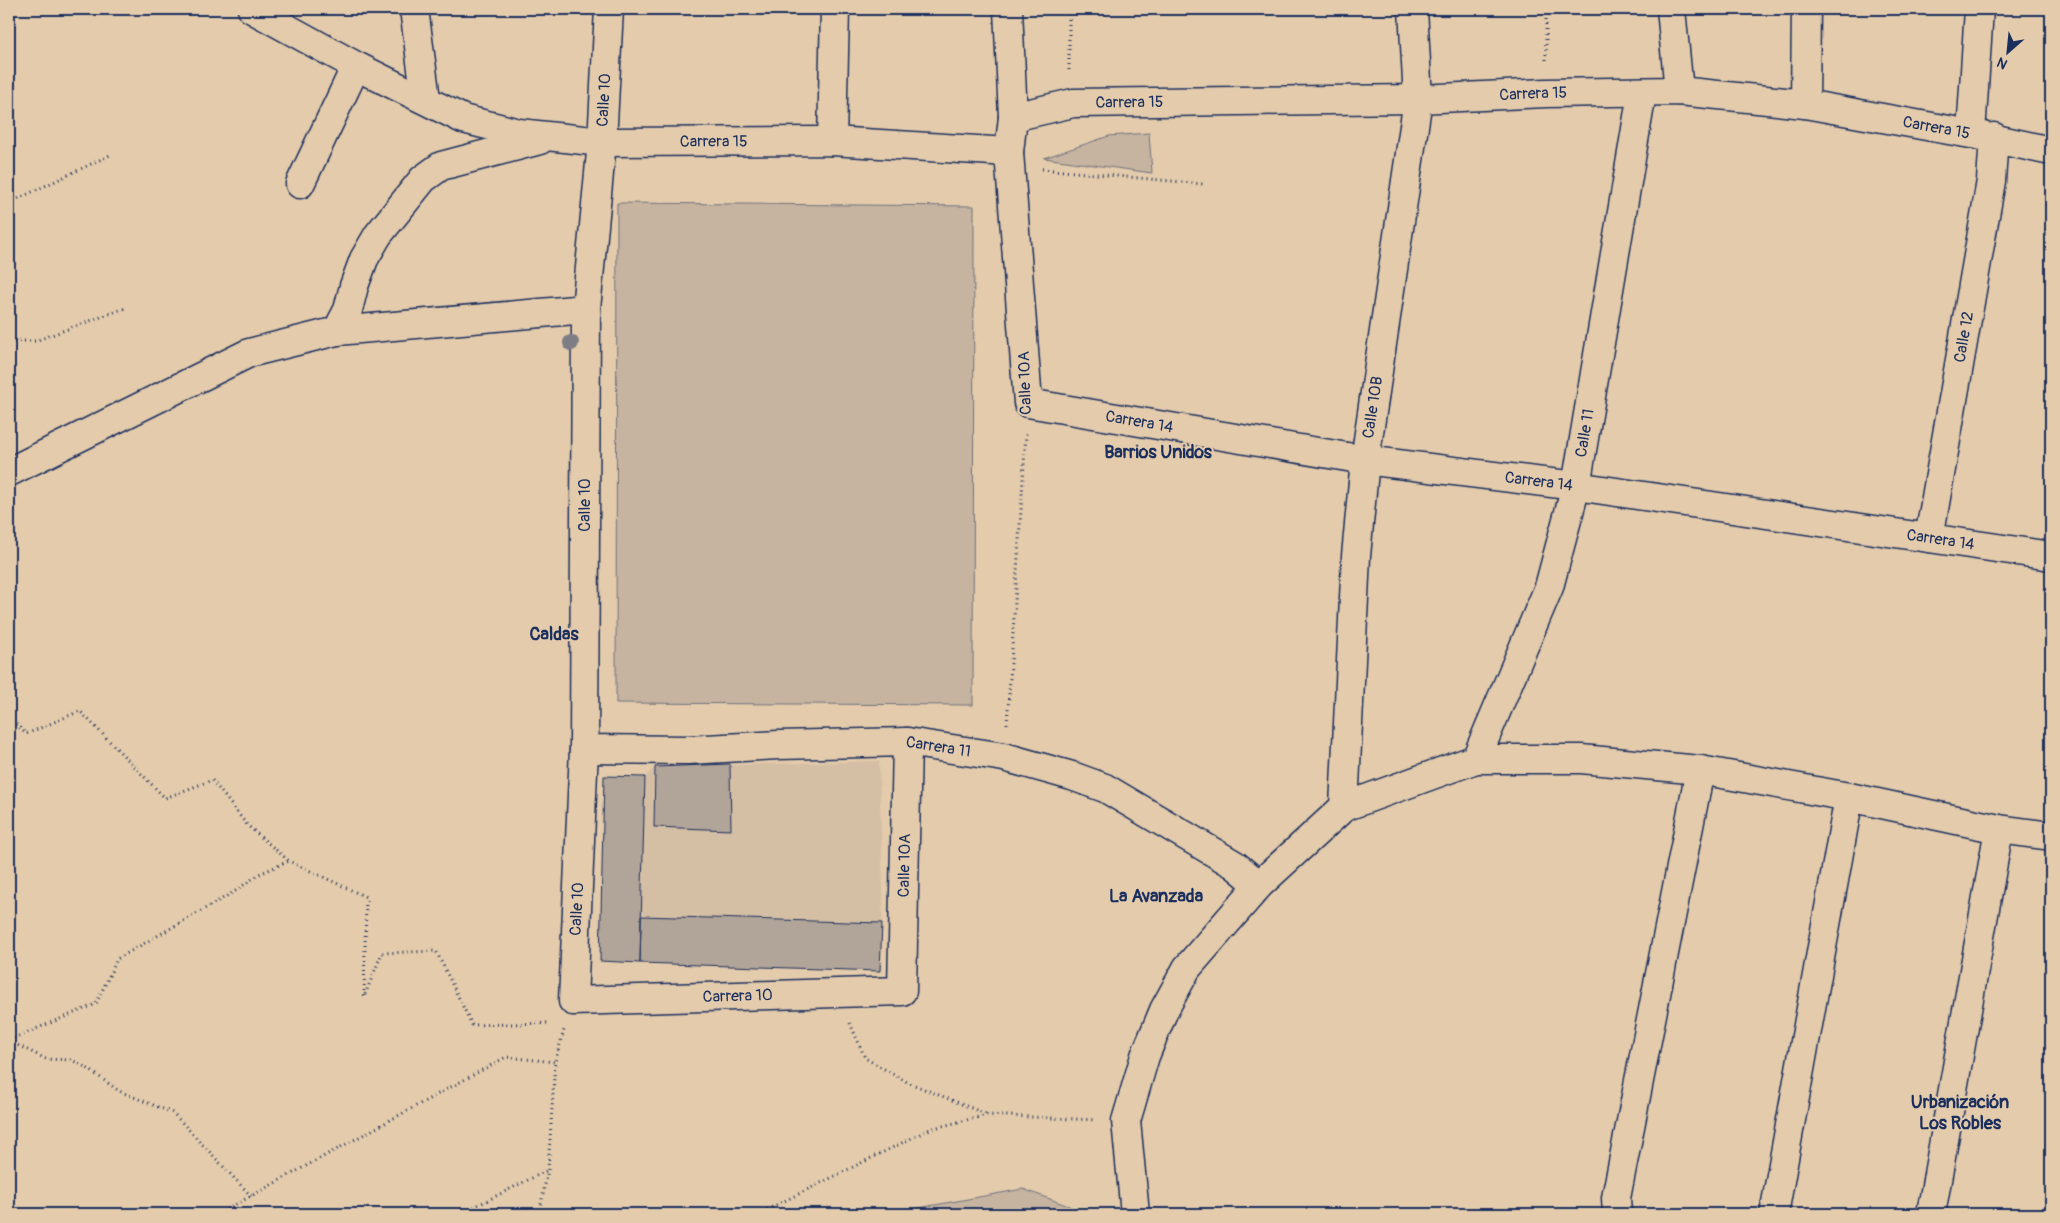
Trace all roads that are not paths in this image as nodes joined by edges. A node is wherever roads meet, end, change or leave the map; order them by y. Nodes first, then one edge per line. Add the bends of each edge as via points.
1 (252, 9) edge
2 (414, 9) edge
3 (609, 9) edge
4 (836, 9) edge
5 (1008, 9) edge
6 (1413, 9) edge
7 (1671, 9) edge
8 (1806, 9) edge
9 (1979, 9) edge
10 (356, 66) junction
11 (1679, 91) junction
12 (1642, 93) junction
13 (1418, 98) junction
14 (426, 99) junction
15 (1805, 104) junction
16 (1013, 117) junction
17 (558, 135) junction
18 (1983, 136) junction
19 (832, 141) junction
20 (602, 142) junction
21 (1010, 152) junction
22 (2051, 152) edge
23 (300, 184) dead end
24 (586, 309) junction
25 (337, 331) junction
26 (1028, 403) joint
27 (1365, 460) junction
28 (9, 472) edge
29 (1576, 486) junction
30 (1929, 538) junction
31 (2051, 556) edge
32 (907, 742) junction
33 (584, 749) junction
34 (1476, 759) junction
35 (1700, 770) junction
36 (1850, 797) junction
37 (1344, 807) junction
38 (1999, 828) junction
39 (2051, 836) edge
40 (1259, 885) junction
41 (902, 991) joint
42 (573, 1001) joint
43 (1616, 1206) edge
44 (1135, 1214) edge
45 (1774, 1214) edge
46 (1931, 1214) edge

1 - 10 street, Carrera 15
2 - 14 street
3 - 20 street, Calle 10
4 - 19 street
5 - 16 street, Calle 10A
6 - 13 street, Calle 10B
7 - 11 street
8 - 15 street
9 - 18 street, Calle 12
10 - 14 street, Carrera 15
10 - 23 street
11 - 12 street, Carrera 15
11 - 15 street, Carrera 15
12 - 13 street, Carrera 15
12 - 29 street, Calle 11
13 - 16 street, Carrera 15 via 1073,103
13 - 27 street, Calle 10B
14 - 17 street, Carrera 15 via 463,119 519,133
15 - 18 street, Carrera 15
16 - 21 street, Calle 10A
17 - 20 street, Carrera 15
17 - 25 street via 441,166 423,179 378,235 364,259 348,310
18 - 22 street, Carrera 15
18 - 30 street, Calle 12 via 1991,181
19 - 20 street, Carrera 15
19 - 21 street, Carrera 15
20 - 24 street, Calle 10
21 - 26 street, Calle 10A
24 - 25 street
24 - 33 street, Calle 10
25 - 28 street via 250,352
26 - 27 street, Carrera 14
27 - 29 street, Carrera 14
27 - 37 street, Calle 10B via 1356,566
29 - 30 street, Carrera 14
29 - 34 street, Calle 11 via 1549,587
30 - 31 street, Carrera 14
32 - 33 street, Carrera 11 via 688,750
32 - 40 street, Carrera 11 via 1004,757 1105,788 1234,866
32 - 41 street, Calle 10A
33 - 42 street, Calle 10
34 - 35 street via 1581,759
34 - 37 street
35 - 36 street
35 - 43 street
36 - 38 street
36 - 45 street
37 - 40 street
38 - 39 street
38 - 46 street
40 - 44 street via 1187,968 1164,1010 1145,1056 1126,1121
41 - 42 street, Carrera 10

